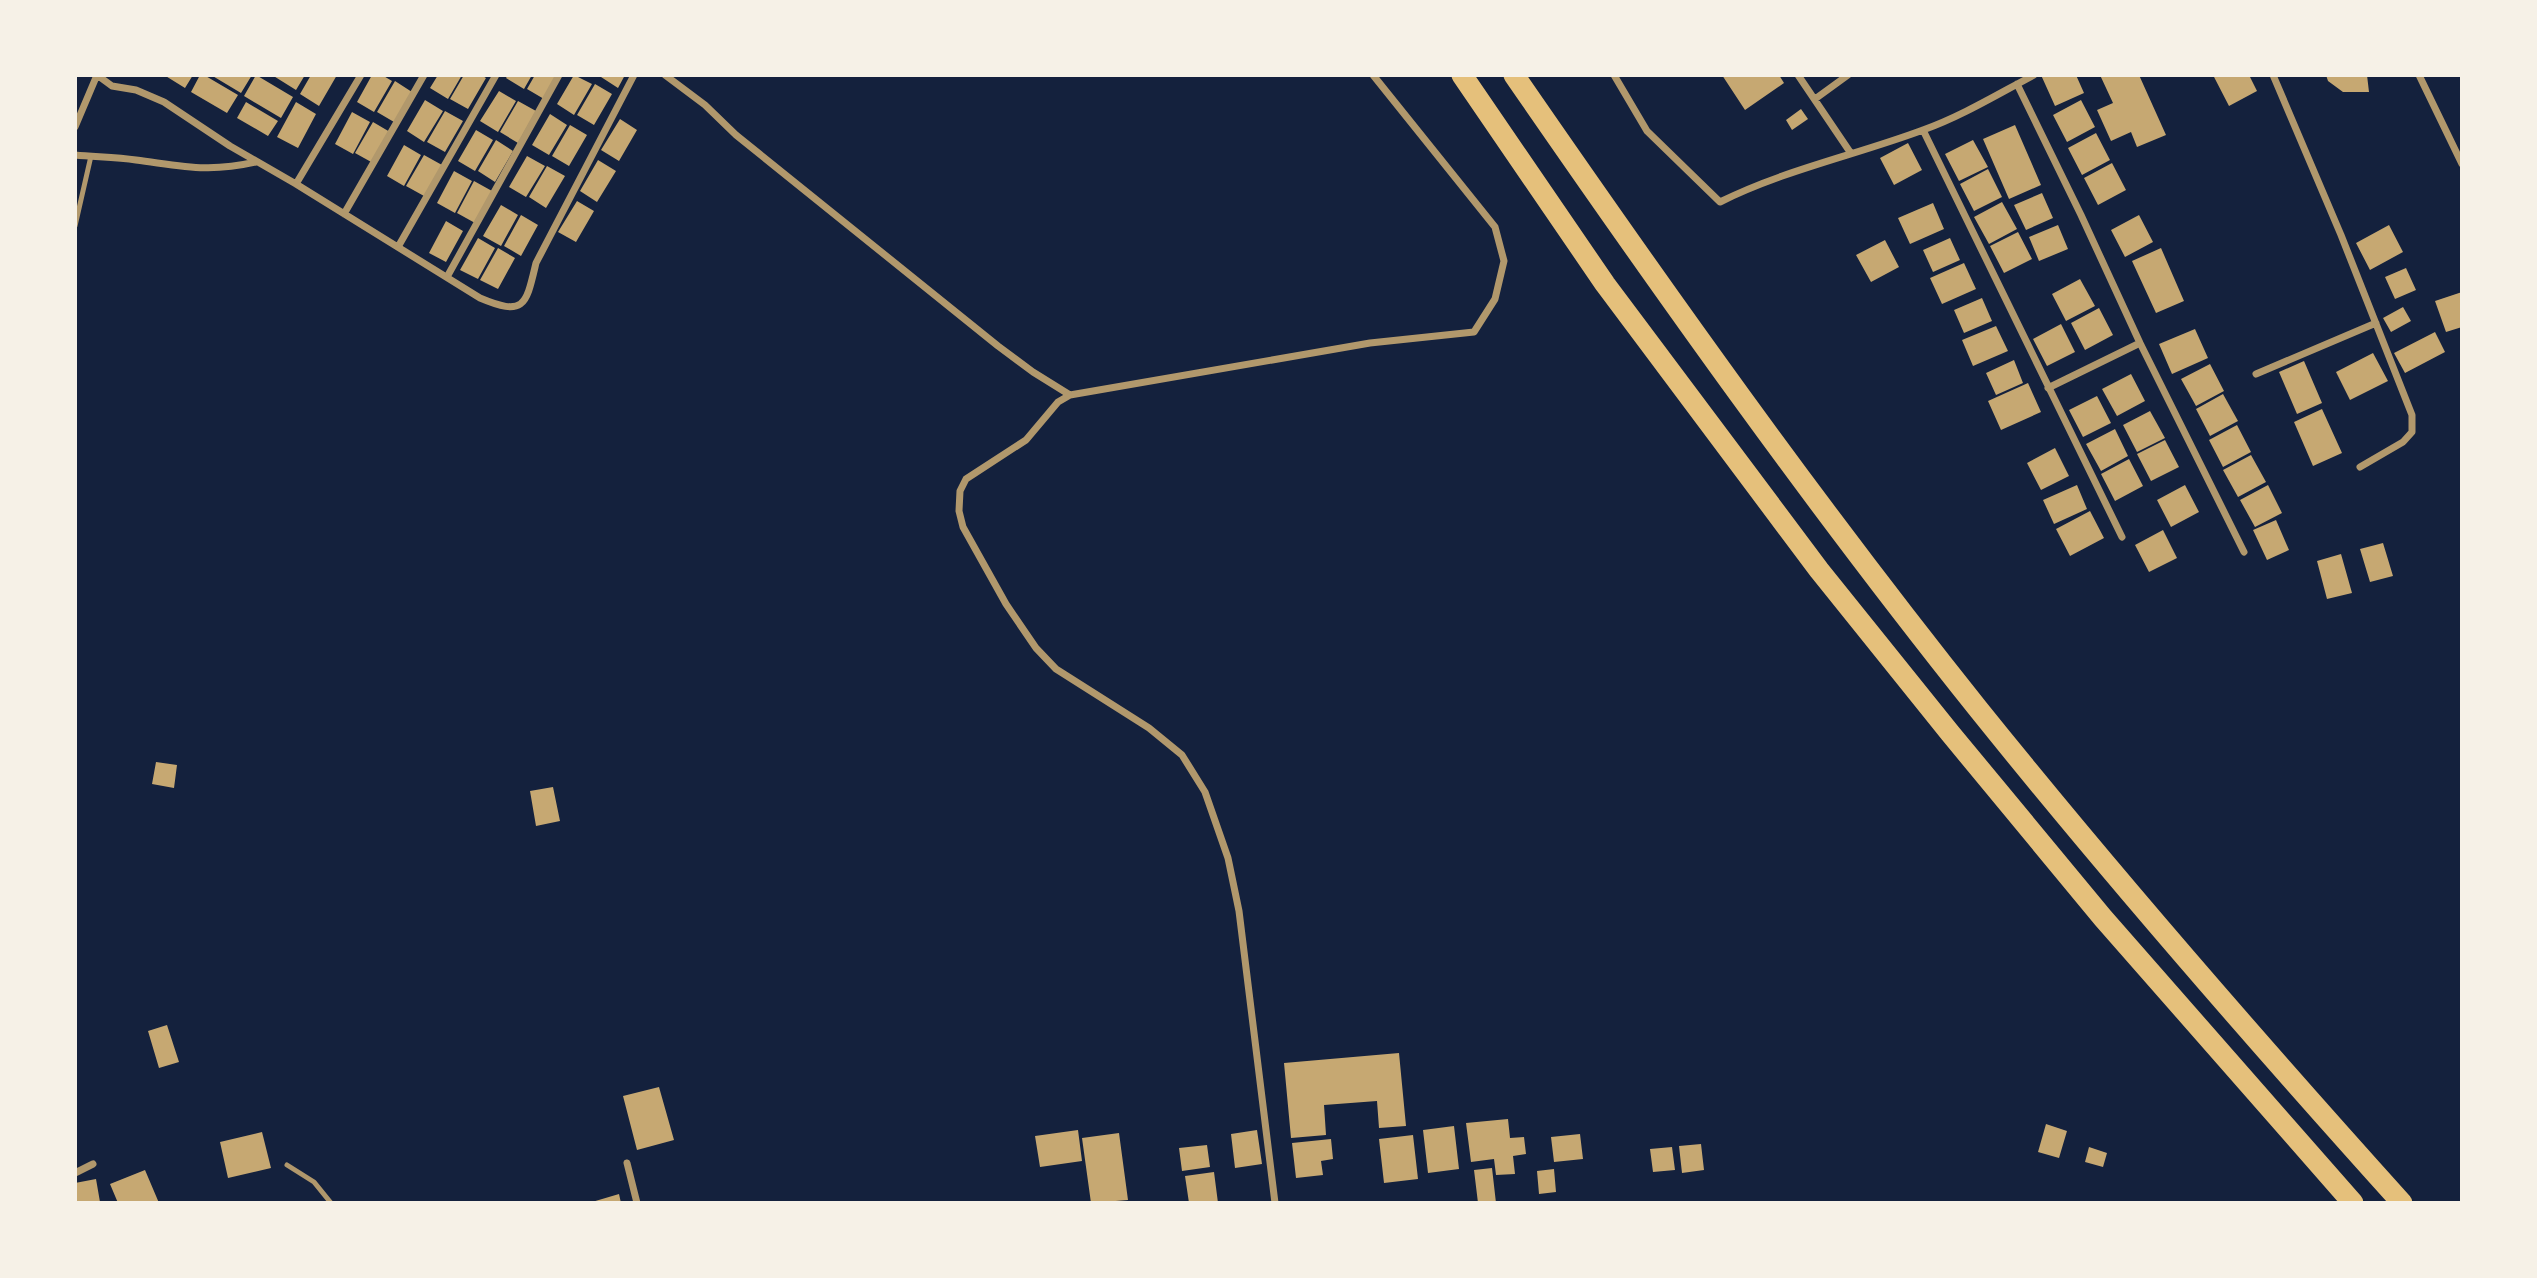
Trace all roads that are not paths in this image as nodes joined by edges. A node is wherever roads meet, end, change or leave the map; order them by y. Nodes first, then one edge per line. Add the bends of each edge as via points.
1 (97, 75) edge
2 (361, 75) edge
3 (424, 75) edge
4 (496, 75) edge
5 (559, 75) edge
6 (634, 75) edge
7 (665, 75) edge
8 (1373, 75) edge
9 (1462, 75) edge
10 (1514, 75) edge
11 (1614, 75) edge
12 (1798, 75) edge
13 (1848, 75) edge
14 (2034, 75) edge
15 (2273, 75) edge
16 (2419, 75) edge
17 (2017, 84) junction
18 (1815, 99) junction
19 (75, 127) edge
20 (1923, 130) junction
21 (1850, 152) junction
22 (75, 155) edge
23 (91, 156) junction
24 (257, 162) junction
25 (2462, 164) edge
26 (296, 184) junction
27 (344, 214) junction
28 (75, 226) edge
29 (398, 247) junction
30 (447, 277) junction
31 (2376, 323) junction
32 (2140, 343) junction
33 (2256, 374) dead end
34 (2048, 388) junction
35 (1070, 395) junction
36 (2360, 467) dead end
37 (2122, 537) dead end
38 (2245, 552) dead end
39 (627, 1163) dead end
40 (93, 1164) dead end
41 (287, 1165) dead end
42 (75, 1173) edge
43 (331, 1203) edge
44 (637, 1203) edge
45 (1275, 1203) edge
46 (2353, 1203) edge
47 (2402, 1203) edge

1 - 19 street
1 - 24 street via 112,86 153,96
2 - 26 street
3 - 27 street
4 - 29 street
5 - 30 street
6 - 30 street via 537,263 528,297 513,307 501,307
7 - 35 street via 998,346
8 - 35 street via 1495,227 1504,261 1495,299 1474,332 1370,343
9 - 46 highway via 1605,284 1819,570 2094,908
10 - 47 highway via 1852,546 1979,710
11 - 21 street via 1647,131 1720,202
12 - 18 street
13 - 18 street
14 - 17 street
15 - 31 street
16 - 25 street
17 - 20 street
17 - 32 street
18 - 21 street
20 - 21 street
20 - 34 street
22 - 23 street
23 - 24 street via 201,169
23 - 28 lane
24 - 26 street
26 - 27 street
27 - 29 street
29 - 30 street
31 - 33 street
31 - 36 street via 2412,415 2412,432
32 - 34 street
32 - 38 street
34 - 37 street
35 - 45 street via 1058,402 1026,440 966,479 960,491 963,527 1035,648 1056,669 1149,728 1182,755 1205,792 1228,858 1239,911
39 - 44 street
40 - 42 street
41 - 43 lane via 314,1182

